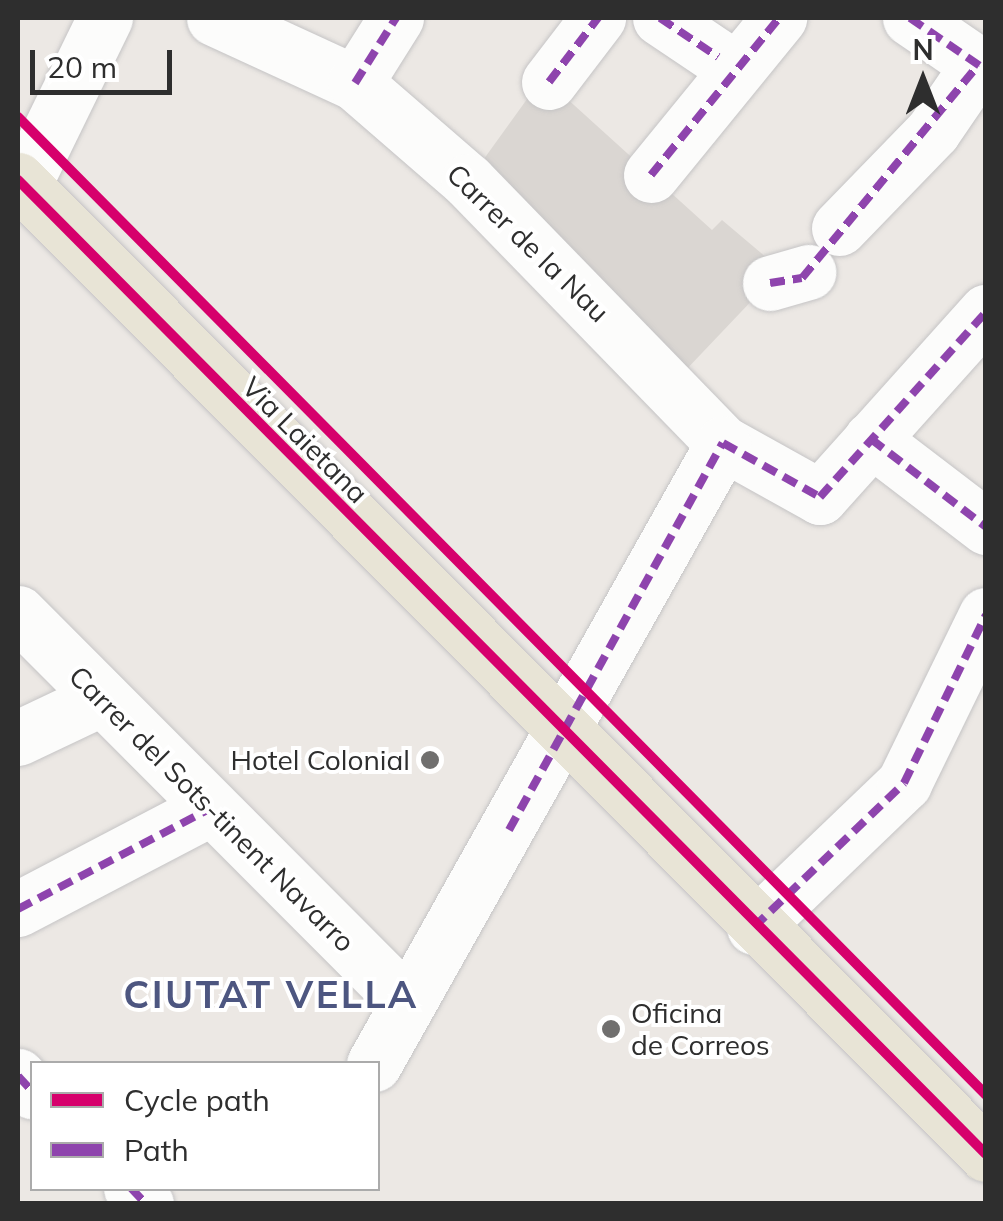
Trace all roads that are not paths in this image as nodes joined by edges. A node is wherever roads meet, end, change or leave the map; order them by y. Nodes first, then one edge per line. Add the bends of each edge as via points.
1 (105, 18) edge
2 (214, 18) edge
3 (396, 18) edge
4 (598, 18) edge
5 (660, 18) edge
6 (779, 18) edge
7 (910, 18) edge
8 (718, 57) dead end
9 (982, 67) edge
10 (549, 82) dead end
11 (355, 83) junction
12 (651, 175) dead end
13 (20, 183) edge
14 (839, 228) dead end
15 (986, 312) edge
16 (871, 438) junction
17 (723, 443) junction
18 (986, 527) edge
19 (18, 613) edge
20 (986, 615) edge
21 (100, 699) junction
22 (566, 734) junction
23 (18, 738) edge
24 (211, 808) junction
25 (18, 910) edge
26 (754, 927) junction
27 (407, 1003) junction
28 (376, 1061) edge
29 (986, 1154) edge

1 - 13 street
2 - 11 street, Carrer de la Nau
3 - 11 street
4 - 10 street
5 - 8 street
6 - 12 street
7 - 9 street
9 - 14 street via 933,131
11 - 17 street, Carrer de la Nau via 468,181
13 - 22 main road, Via Laietana
15 - 16 street
16 - 17 street, Carrer de la Nau via 820,498
16 - 18 street
17 - 22 street
19 - 21 street, Carrer del Sots-tinent Navarro
20 - 26 street via 904,783
21 - 23 street
21 - 24 street, Carrer del Sots-tinent Navarro
22 - 26 main road, Via Laietana
22 - 27 street
24 - 25 street
24 - 27 street, Carrer del Sots-tinent Navarro
26 - 29 main road, Via Laietana
27 - 28 street

